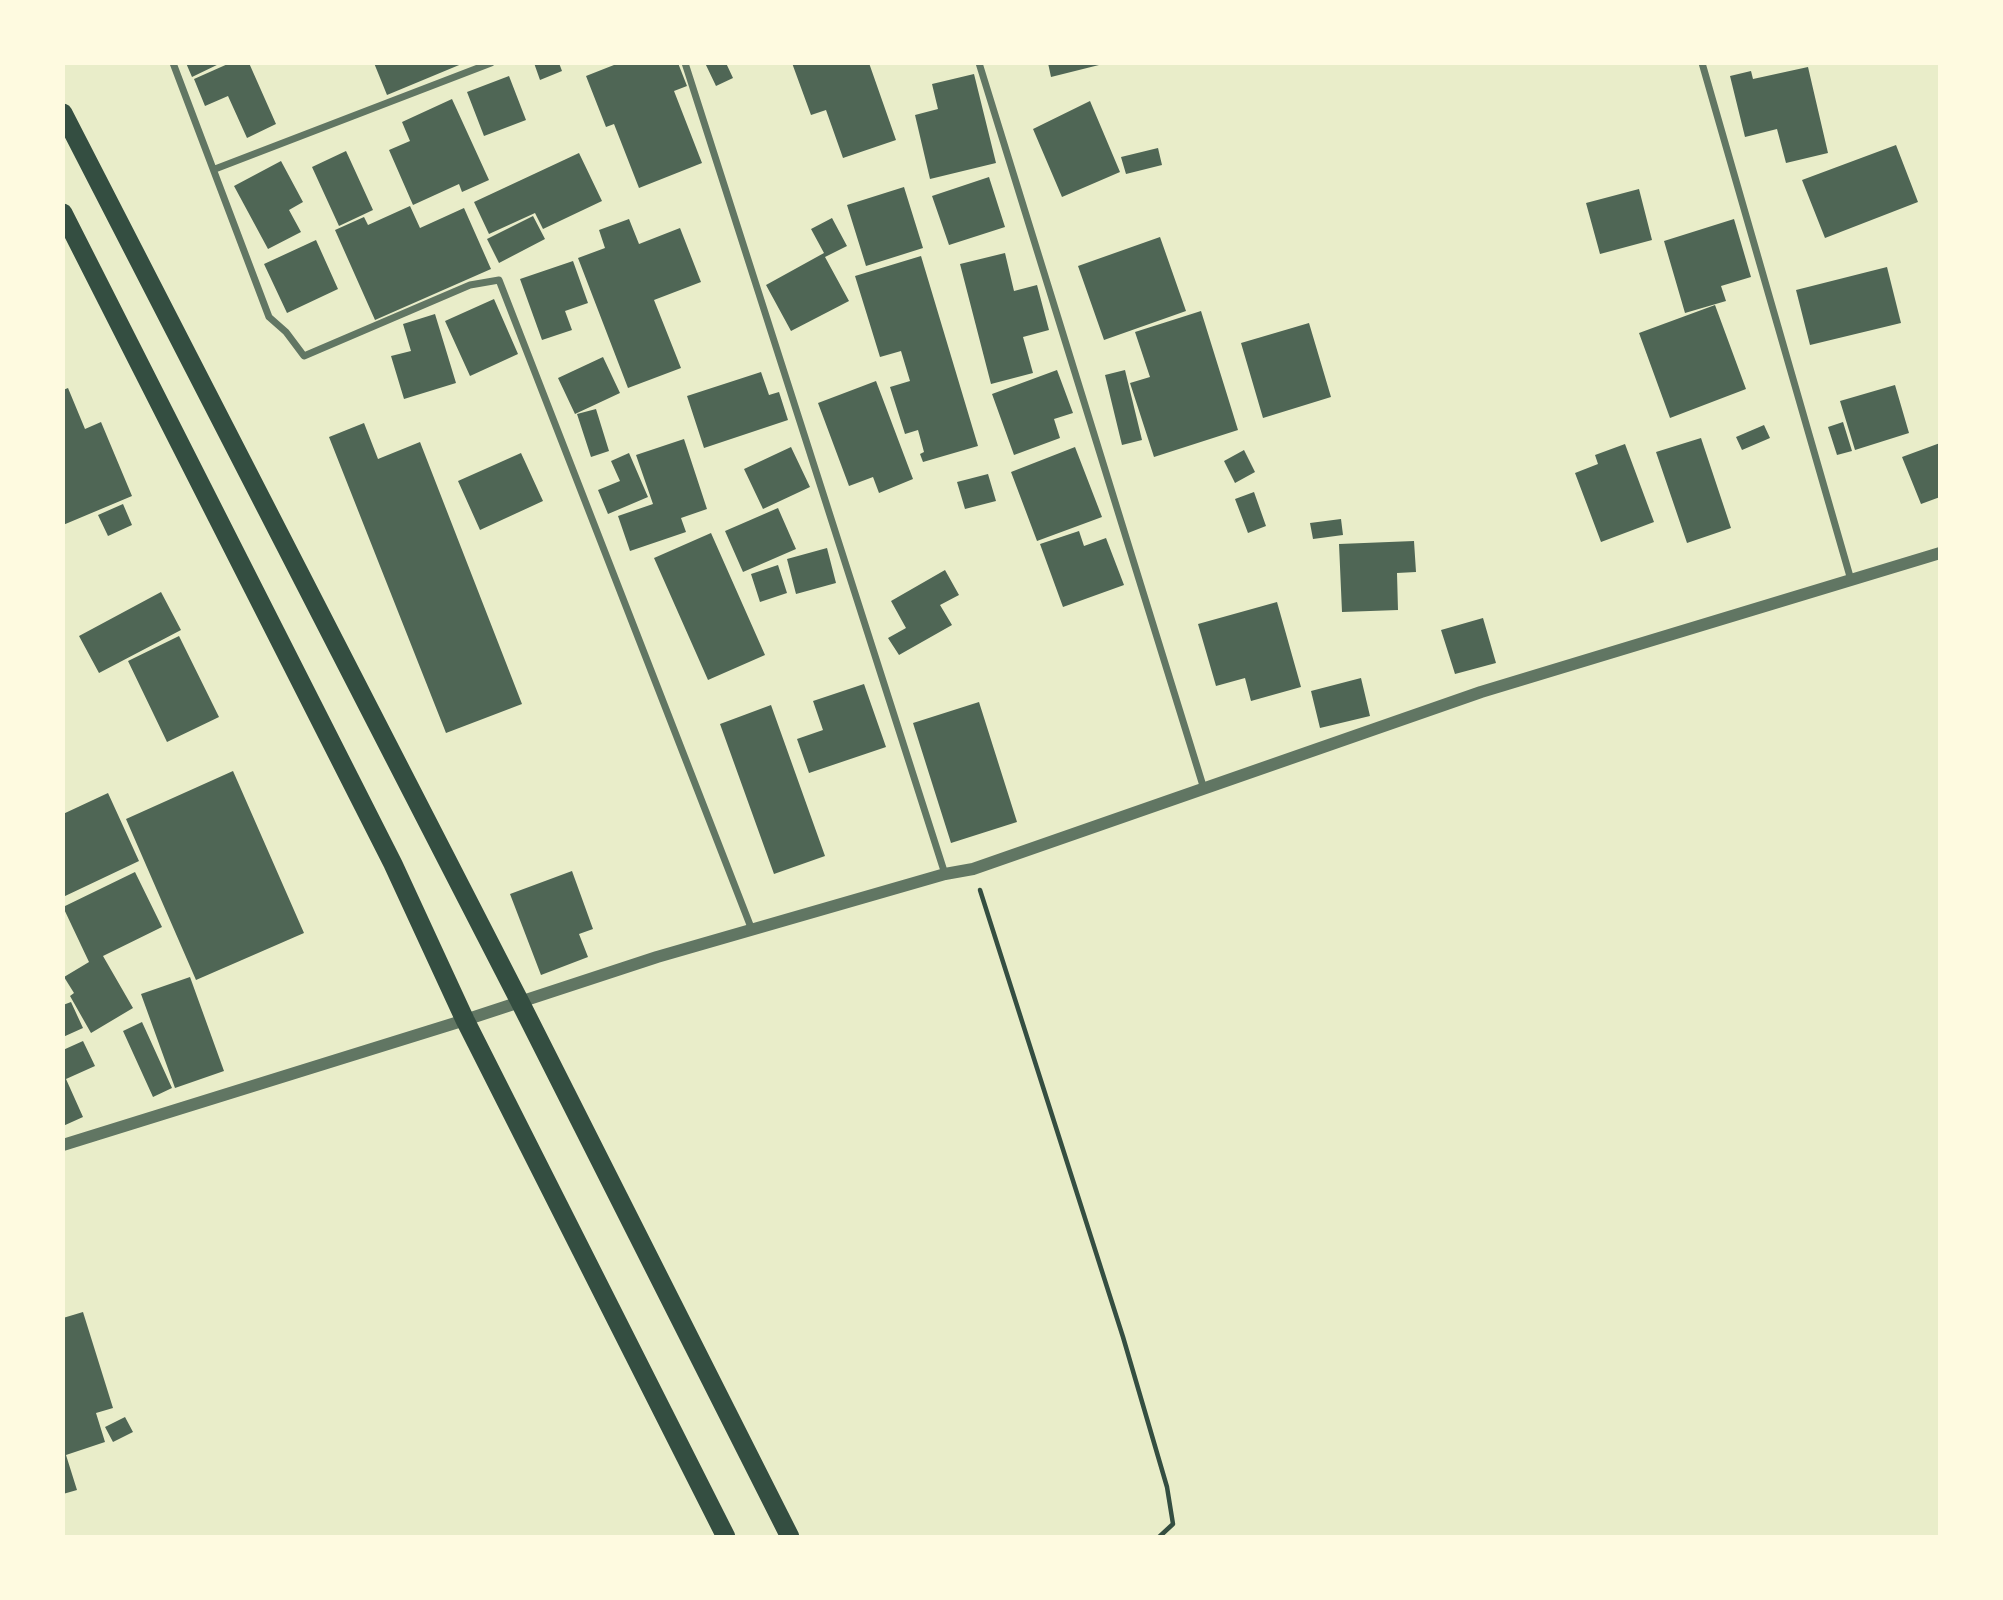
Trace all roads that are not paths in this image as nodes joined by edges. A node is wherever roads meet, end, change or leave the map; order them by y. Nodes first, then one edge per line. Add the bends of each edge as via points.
1 (173, 63) edge
2 (491, 63) edge
3 (685, 63) edge
4 (979, 63) edge
5 (1702, 63) edge
6 (63, 113) edge
7 (215, 169) junction
8 (63, 213) edge
9 (1940, 554) edge
10 (1851, 581) junction
11 (1204, 790) junction
12 (945, 874) junction
13 (751, 930) junction
14 (519, 1000) junction
15 (465, 1020) junction
16 (63, 1145) edge
17 (726, 1537) edge
18 (790, 1537) edge

1 - 7 street
2 - 7 street
3 - 12 street
4 - 11 street
5 - 10 street
6 - 14 highway
7 - 13 street via 269,317 304,356 471,285 499,280
8 - 15 highway via 393,864
9 - 10 street
10 - 11 street via 1481,692
11 - 12 street via 973,869
12 - 13 street
13 - 14 street
14 - 15 street
14 - 18 highway
15 - 16 street
15 - 17 highway

